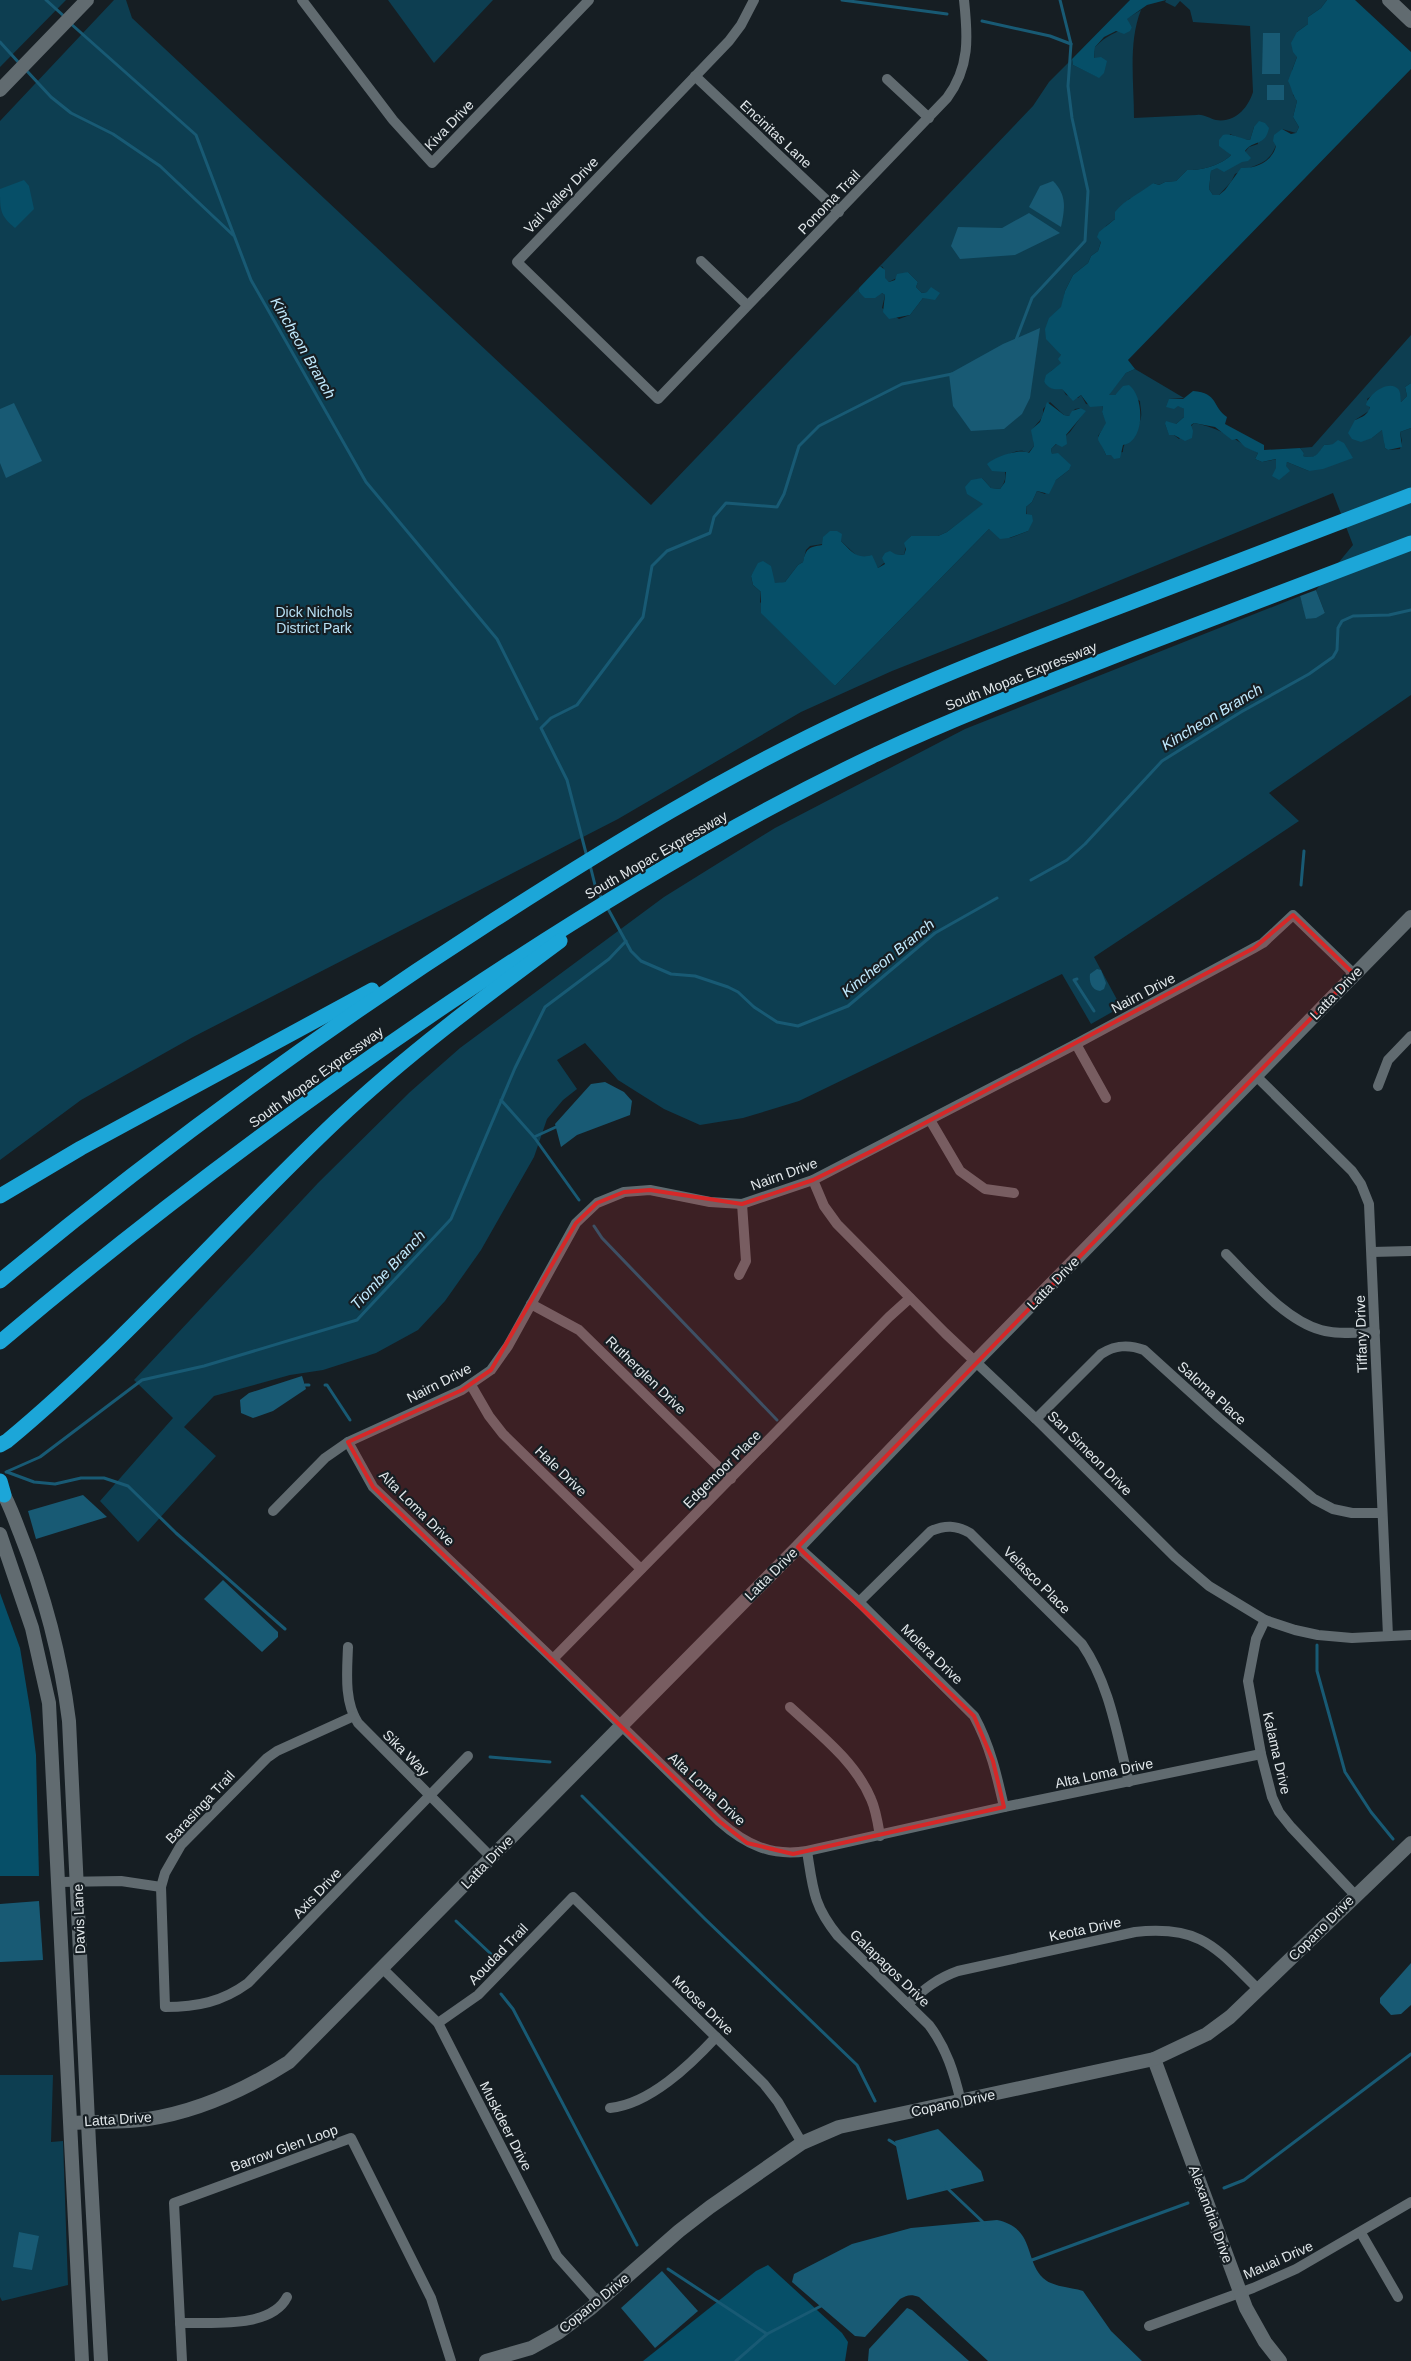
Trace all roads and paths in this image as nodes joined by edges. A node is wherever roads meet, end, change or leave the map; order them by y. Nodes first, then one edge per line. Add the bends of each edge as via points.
1 (87, 0) edge
2 (302, 0) edge
3 (589, 0) edge
4 (754, 0) edge
5 (964, 0) edge
6 (1389, 0) edge
7 (1411, 21) edge
8 (695, 76) junction
9 (887, 79) dead end
10 (0, 90) edge
11 (929, 118) junction
12 (839, 212) junction
13 (701, 261) dead end
14 (747, 306) junction
15 (658, 399) joint
16 (1411, 495) edge
17 (1411, 543) edge
18 (1411, 917) edge
19 (564, 933) junction
20 (1354, 974) junction
21 (400, 981) junction
22 (1411, 1036) edge
23 (1076, 1044) junction
24 (1255, 1075) junction
25 (1378, 1086) dead end
26 (1106, 1098) dead end
27 (930, 1120) junction
28 (813, 1180) junction
29 (1014, 1193) dead end
30 (0, 1196) edge
31 (742, 1204) junction
32 (1411, 1251) edge
33 (1372, 1252) junction
34 (1226, 1254) dead end
35 (739, 1275) dead end
36 (0, 1282) edge
37 (910, 1298) junction
38 (531, 1304) junction
39 (1375, 1332) junction
40 (0, 1342) edge
41 (976, 1361) junction
42 (471, 1385) junction
43 (1036, 1419) junction
44 (348, 1442) junction
45 (4, 1443) edge
46 (0, 1456) edge
47 (732, 1479) junction
48 (1, 1488) edge
49 (273, 1511) dead end
50 (1382, 1513) junction
51 (0, 1534) edge
52 (798, 1547) junction
53 (641, 1569) junction
54 (859, 1602) junction
55 (1265, 1620) junction
56 (1411, 1635) edge
57 (1388, 1636) junction
58 (348, 1647) dead end
59 (553, 1659) junction
60 (65, 1687) junction
61 (46, 1690) junction
62 (790, 1707) dead end
63 (354, 1716) junction
64 (621, 1724) junction
65 (1261, 1754) junction
66 (468, 1756) dead end
67 (1129, 1782) junction
68 (430, 1797) junction
69 (1004, 1807) junction
70 (880, 1836) junction
71 (1411, 1843) edge
72 (807, 1851) junction
73 (491, 1857) junction
74 (78, 1881) junction
75 (59, 1882) junction
76 (160, 1887) junction
77 (1355, 1895) junction
78 (573, 1897) joint
79 (383, 1969) junction
80 (1259, 1990) junction
81 (908, 2004) junction
82 (165, 2007) joint
83 (438, 2023) junction
84 (716, 2037) junction
85 (1154, 2060) junction
86 (961, 2102) junction
87 (610, 2108) dead end
88 (88, 2121) junction
89 (71, 2123) junction
90 (802, 2143) junction
91 (1411, 2202) edge
92 (1361, 2233) junction
93 (1240, 2292) junction
94 (1398, 2296) dead end
95 (287, 2297) dead end
96 (598, 2302) junction
97 (180, 2323) junction
98 (1149, 2326) dead end
99 (82, 2361) edge
100 (101, 2361) edge
101 (182, 2361) edge
102 (451, 2361) edge
103 (486, 2361) edge
104 (1280, 2361) edge

1 - 10 street
2 - 3 street, Kiva Drive via 393,120 432,163
4 - 8 street, Vail Valley Drive via 741,25
5 - 11 street, Ponoma Trail via 968,38 963,69 953,89
6 - 7 street
8 - 12 street, Encinitas Lane
8 - 15 street, Vail Valley Drive via 517,262
9 - 11 street
11 - 12 street, Ponoma Trail
12 - 14 street, Ponoma Trail
13 - 14 street
14 - 15 street, Ponoma Trail
16 - 21 highway, South Mopac Expressway via 1012,648 854,715 769,757 620,841
17 - 19 highway, South Mopac Expressway via 955,719 875,755 790,798 637,884 583,916
18 - 20 street, Latta Drive
19 - 40 highway, South Mopac Expressway via 378,1051 139,1228
19 - 45 highway via 337,1120 79,1379
20 - 23 street, Nairn Drive via 1293,915 1263,943
20 - 24 street, Latta Drive
21 - 30 highway via 375,989 72,1153
21 - 36 highway, South Mopac Expressway via 176,1141
22 - 25 street via 1388,1060
23 - 26 street
23 - 27 street, Nairn Drive
24 - 33 street, Tiffany Drive via 1352,1171 1361,1184 1369,1204
24 - 41 street, Latta Drive
27 - 28 street, Nairn Drive
27 - 29 street via 960,1171 985,1189
28 - 31 street, Nairn Drive
28 - 37 street, San Simeon Drive via 824,1206 837,1224
31 - 35 street via 746,1261
31 - 38 street, Nairn Drive via 710,1202 650,1190 624,1192 597,1203 576,1224
32 - 33 street
33 - 39 street, Tiffany Drive
34 - 39 street via 1288,1314 1302,1323 1330,1332
37 - 41 street, San Simeon Drive
37 - 47 street, Edgemoor Place
38 - 42 street, Nairn Drive via 499,1360
38 - 47 street, Rutherglen Drive via 579,1330
39 - 50 street, Tiffany Drive
41 - 43 street, San Simeon Drive
41 - 52 street, Latta Drive
42 - 44 street, Nairn Drive
42 - 53 street, Hale Drive via 503,1434
43 - 50 street, Saloma Place via 1101,1354 1110,1348 1134,1346 1144,1350 1314,1499 1333,1509 1352,1513
43 - 55 street, San Simeon Drive via 1193,1574
44 - 49 street, Nairn Drive via 325,1458
44 - 59 street, Alta Loma Drive via 373,1487
45 - 46 highway
47 - 53 street, Edgemoor Place
48 - 60 street, Davis Lane via 51,1627
50 - 57 street, Tiffany Drive
51 - 61 street, Davis Lane via 32,1628
52 - 54 street, Molera Drive
52 - 64 street, Latta Drive
53 - 59 street, Edgemoor Place
54 - 67 street, Velasco Place via 930,1531 951,1526 970,1533 1082,1644 1092,1659 1108,1698
54 - 69 street, Molera Drive via 974,1716 993,1760
55 - 57 street, San Simeon Drive via 1318,1635 1352,1638
55 - 65 street, Kalama Drive via 1256,1640 1248,1681
56 - 57 street, San Simeon Drive
58 - 63 street, Sika Way via 347,1678
59 - 64 street, Alta Loma Drive
60 - 61 street
60 - 74 street, Davis Lane
61 - 75 street, Davis Lane
62 - 70 street via 857,1774 872,1800
63 - 68 street, Sika Way
63 - 76 street, Barasinga Trail via 277,1751 257,1766 181,1845
64 - 72 street, Alta Loma Drive via 733,1834 774,1852 793,1854
64 - 73 street, Latta Drive
65 - 67 street, Alta Loma Drive
65 - 77 street, Kalama Drive via 1279,1812
66 - 68 street, Axis Drive
67 - 69 street, Alta Loma Drive
68 - 73 street, Sika Way
68 - 82 street, Axis Drive via 248,1983 212,2003
69 - 70 street, Alta Loma Drive
70 - 72 street, Alta Loma Drive
71 - 77 street, Copano Drive
72 - 81 street, Galapagos Drive via 817,1906 826,1922
73 - 79 street, Latta Drive
74 - 75 street
74 - 76 street via 121,1881
74 - 88 street, Davis Lane
75 - 89 street, Davis Lane
76 - 82 street, Barasinga Trail
77 - 80 street, Copano Drive
78 - 83 street, Aoudad Trail via 478,1996
78 - 84 street, Moose Drive
79 - 83 street, Muskdeer Drive
79 - 88 street, Latta Drive via 289,2062 256,2083 206,2106 148,2119
80 - 81 street, Keota Drive via 1219,1950 1200,1939 1162,1929 1135,1932 958,1971 941,1977
80 - 85 street, Copano Drive via 1230,2018 1207,2034
81 - 86 street, Galapagos Drive via 942,2042 951,2062
83 - 96 street, Muskdeer Drive via 557,2256
84 - 87 street via 681,2071 636,2102
84 - 90 street, Moose Drive via 771,2092
85 - 86 street, Copano Drive
85 - 93 street, Alexandria Drive
86 - 90 street, Copano Drive via 839,2127
88 - 89 street, Latta Drive
88 - 100 street, Davis Lane
89 - 99 street, Davis Lane
90 - 96 street, Copano Drive via 679,2231
91 - 92 street, Mauai Drive
92 - 93 street, Mauai Drive via 1296,2269
92 - 94 street
93 - 98 street, Mauai Drive
93 - 104 street, Alexandria Drive via 1253,2324
95 - 97 street via 278,2310 258,2318
96 - 103 street, Copano Drive via 543,2342
97 - 101 street, Barrow Glen Loop
97 - 102 street, Barrow Glen Loop via 174,2203 351,2138 428,2291

